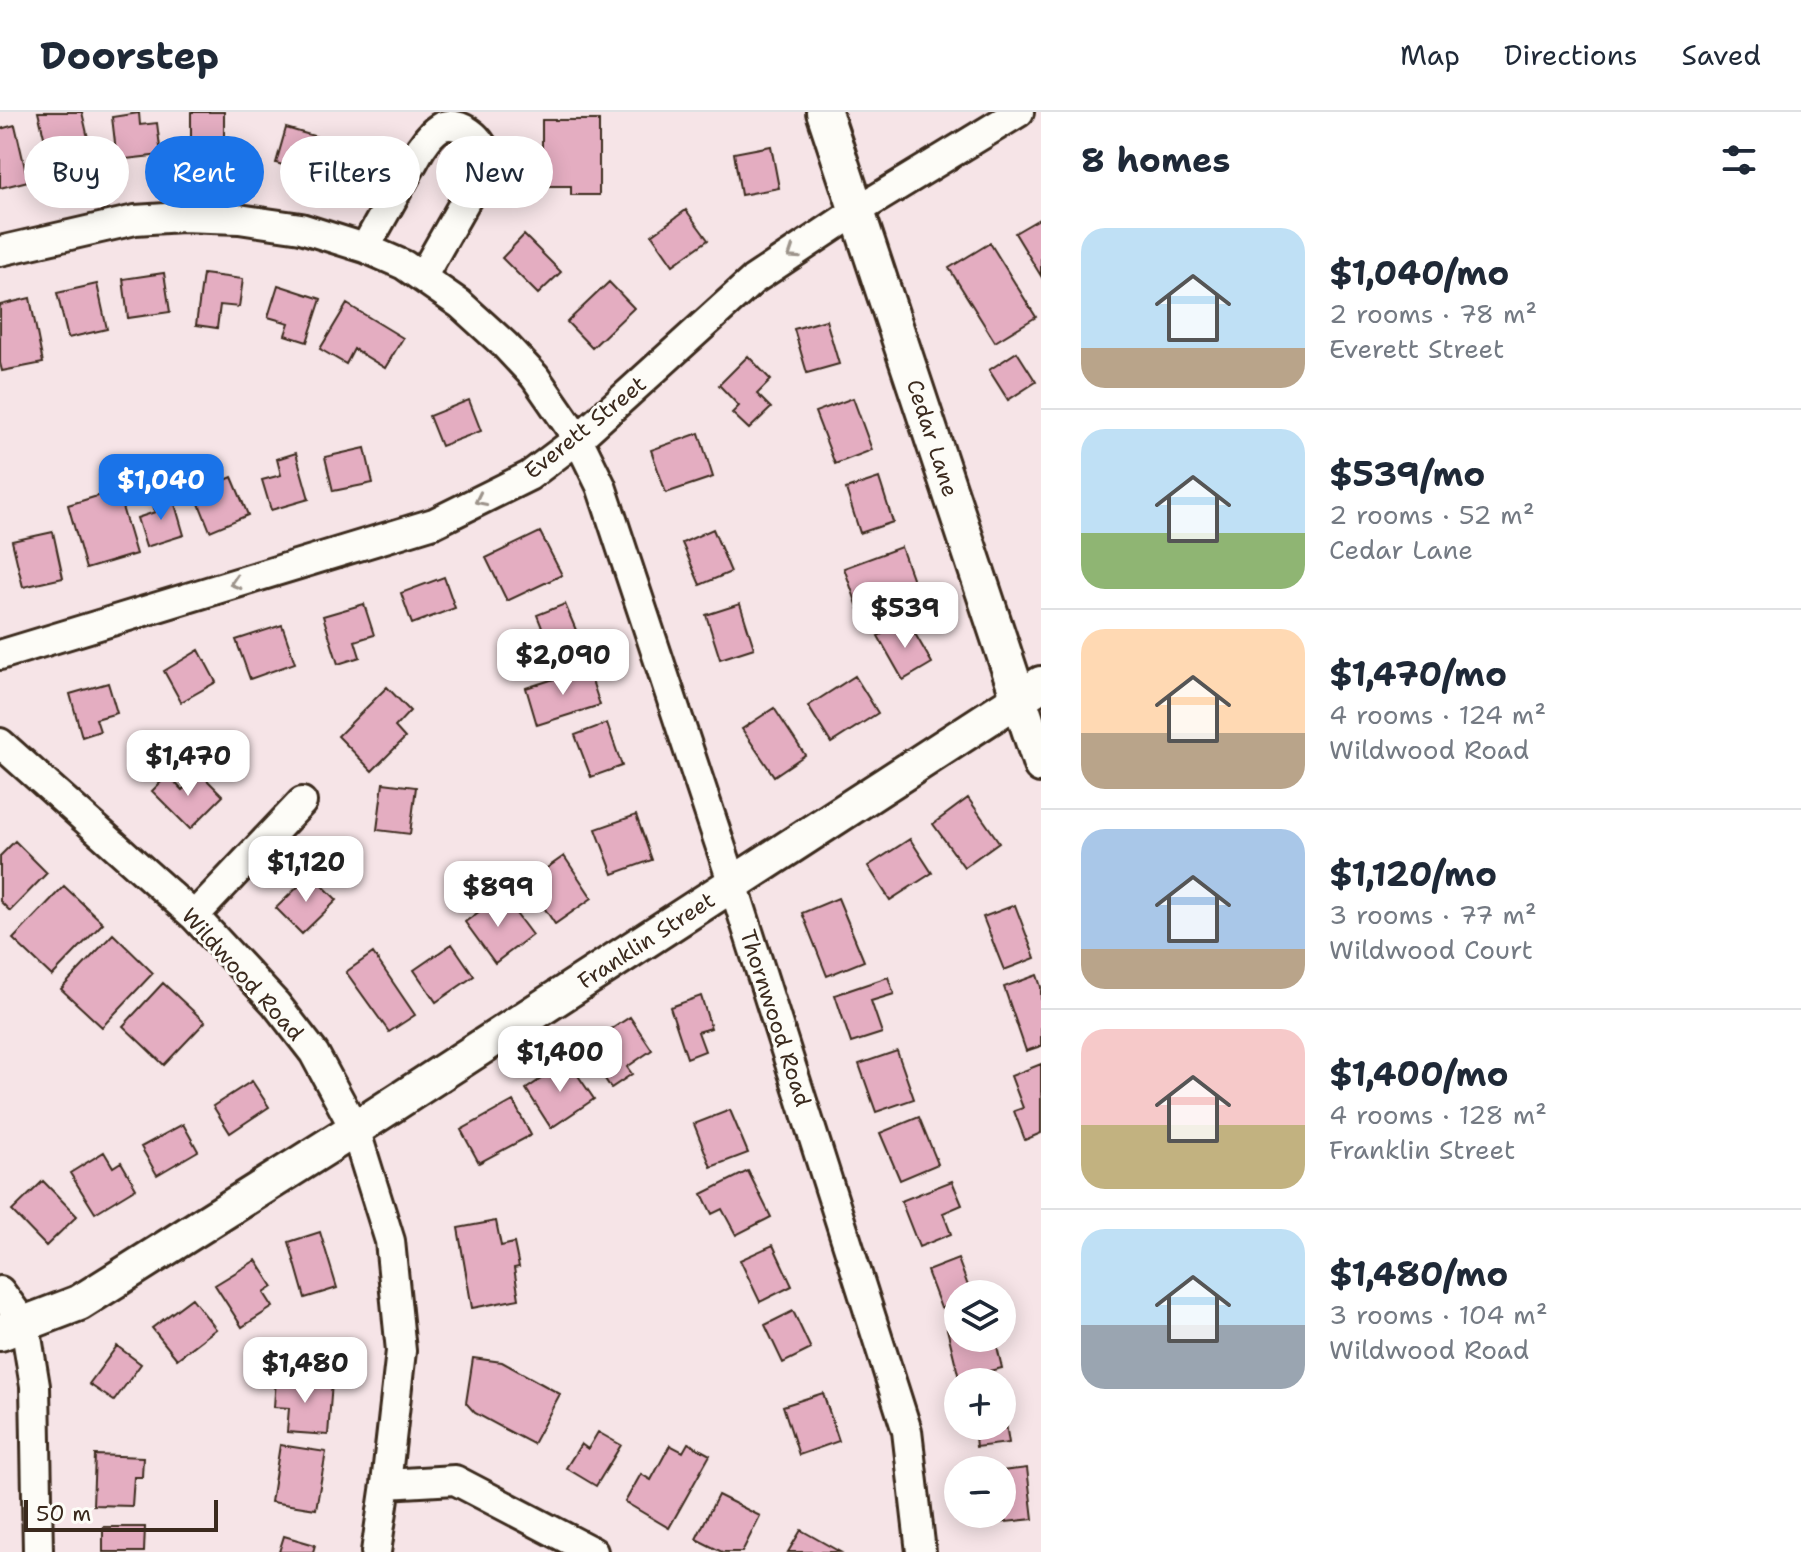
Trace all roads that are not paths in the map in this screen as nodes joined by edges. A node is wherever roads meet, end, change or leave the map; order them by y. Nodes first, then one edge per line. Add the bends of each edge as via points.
1 (824, 112) edge
2 (1019, 112) edge
3 (858, 210) junction
4 (365, 248) junction
5 (0, 251) edge
6 (422, 277) junction
7 (578, 439) junction
8 (0, 655) edge
9 (1030, 691) edge
10 (0, 743) edge
11 (1041, 765) edge
12 (302, 802) dead end
13 (733, 884) junction
14 (194, 916) junction
15 (355, 1129) junction
16 (0, 1291) edge
17 (12, 1329) edge
18 (386, 1484) junction
19 (38, 1552) edge
20 (376, 1552) edge
21 (593, 1552) edge
22 (921, 1552) edge

1 - 3 street, Cedar Lane
2 - 3 street, Everett Street
3 -> 7 street, Everett Street via 753,280
3 - 9 street, Cedar Lane
4 - 5 street, Thornwood Road via 301,228 182,217 135,220
4 - 6 street, Thornwood Road
4 - 6 street via 431,135 442,126 464,129 481,145 484,168
6 - 7 street, Thornwood Road via 505,345 535,377
7 -> 8 street, Everett Street via 529,476 434,523
7 - 13 street, Thornwood Road via 601,486
9 - 11 street, Cedar Lane
9 - 13 street, Franklin Street
10 - 14 street, Wildwood Road
12 - 14 street
13 - 15 street, Franklin Street
13 - 22 street, Thornwood Road via 907,1431
14 - 15 street, Wildwood Road via 314,1053
15 - 17 street, Franklin Street via 79,1303
15 - 18 street, Wildwood Road via 390,1241 401,1351
16 - 17 street
17 - 19 street via 35,1386
18 - 20 street, Wildwood Road
18 - 21 street via 455,1480

